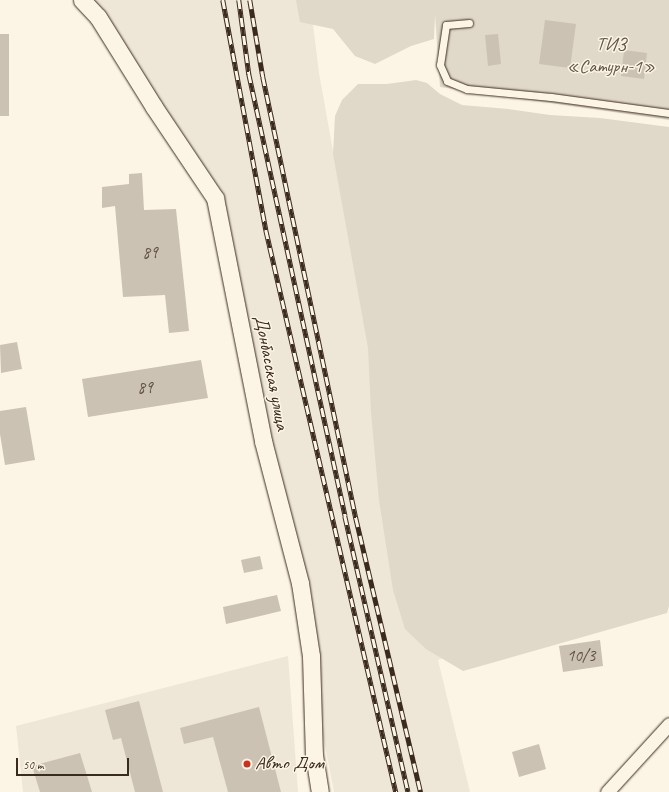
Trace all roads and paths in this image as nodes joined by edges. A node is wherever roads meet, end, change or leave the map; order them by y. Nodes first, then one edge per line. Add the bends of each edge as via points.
1 (82, 0) edge
2 (469, 23) dead end
3 (669, 114) edge
4 (669, 724) edge
5 (320, 792) edge
6 (607, 792) edge

1 - 5 street, Донбасская улица via 98,17 215,198 263,441 300,582 311,656 314,755
2 - 3 lane via 446,25 440,65 447,81 467,89 551,97
4 - 6 street

